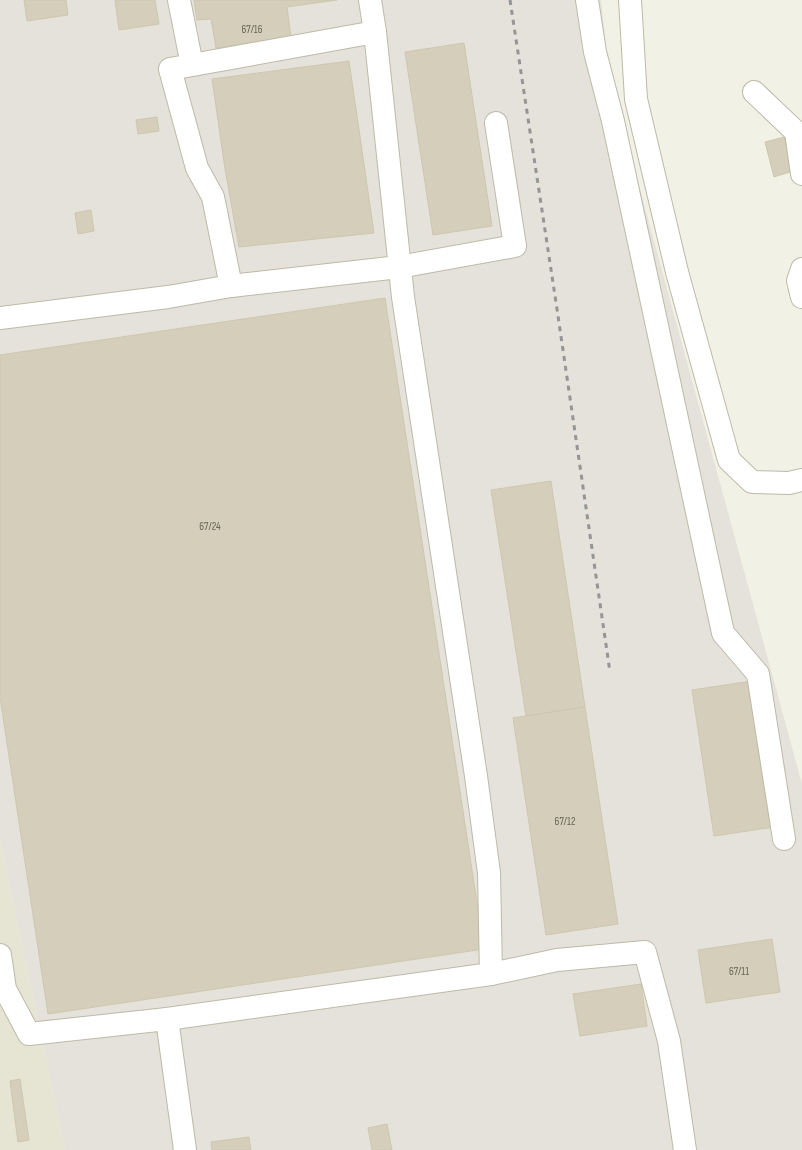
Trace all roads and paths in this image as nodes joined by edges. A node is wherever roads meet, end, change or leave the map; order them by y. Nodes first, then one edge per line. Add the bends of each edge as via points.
1 (179, 0) edge
2 (370, 0) edge
3 (587, 0) edge
4 (630, 0) edge
5 (375, 32) junction
6 (192, 65) junction
7 (754, 92) dead end
8 (496, 123) dead end
9 (802, 174) edge
10 (399, 267) junction
11 (802, 270) edge
12 (231, 286) junction
13 (802, 297) edge
14 (0, 318) edge
15 (802, 480) edge
16 (784, 839) dead end
17 (0, 955) edge
18 (491, 974) junction
19 (167, 1019) junction
20 (184, 1150) edge
21 (685, 1150) edge

1 - 6 lane
2 - 5 lane
3 - 16 lane via 595,52 723,633 758,674
4 - 15 lane via 636,99 676,272 729,460 752,482 789,484
5 - 6 lane
5 - 10 lane
6 - 12 lane via 170,69 197,168 213,197
7 - 9 lane via 796,132
8 - 10 lane via 515,246
10 - 12 lane
10 - 18 lane via 490,872
11 - 13 lane via 798,281
12 - 14 lane via 168,297
17 - 19 lane via 5,989 29,1034
18 - 19 lane
18 - 21 lane via 557,960 645,952 669,1041
19 - 20 lane

